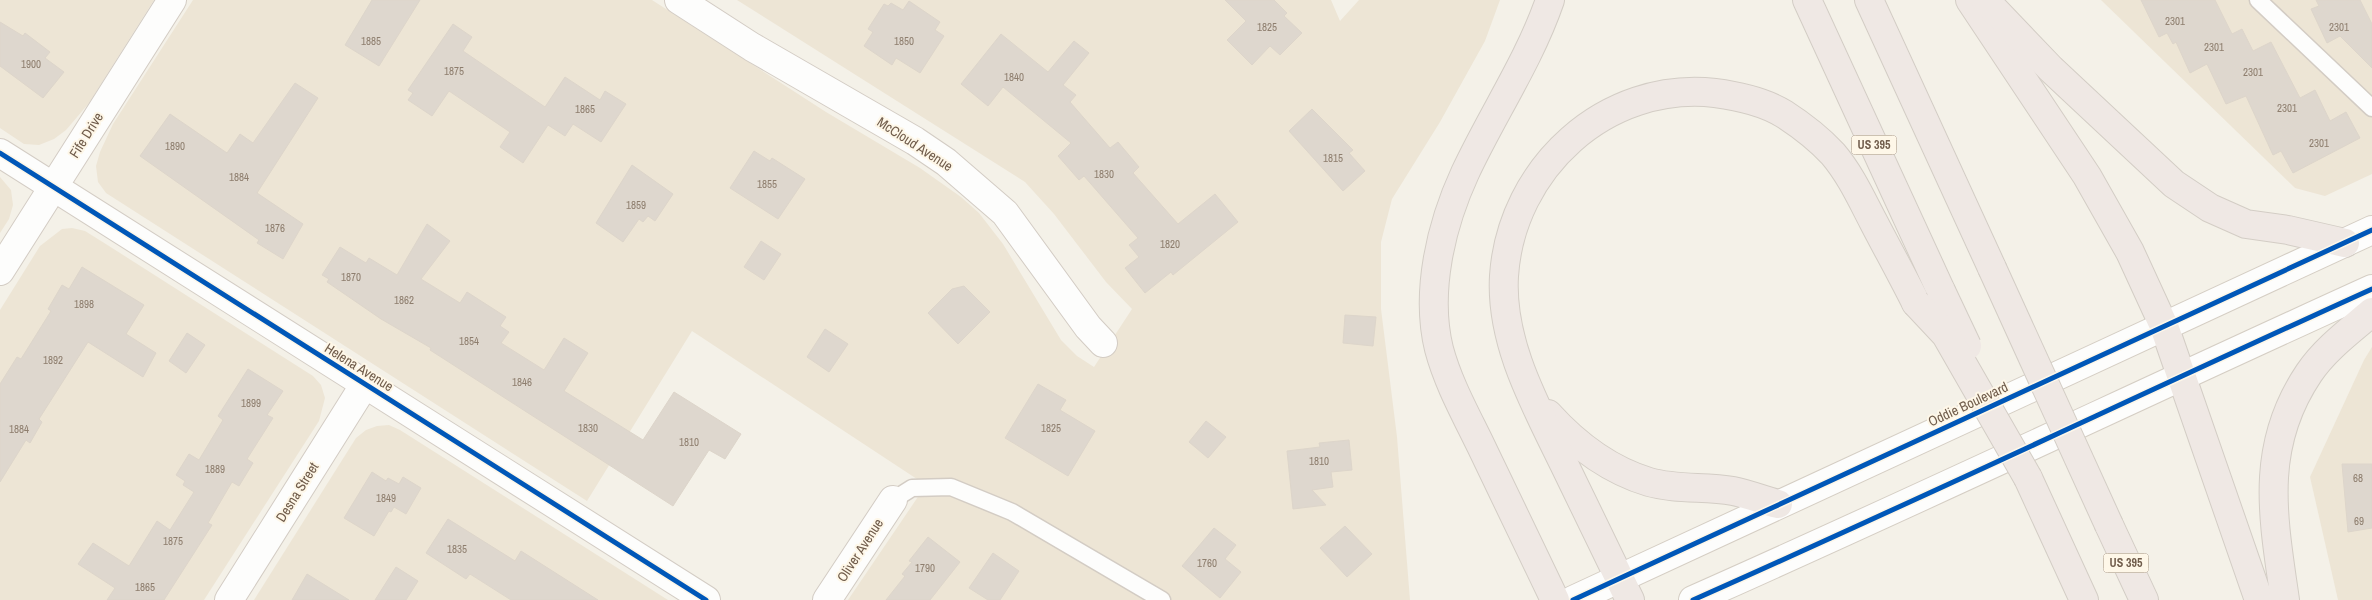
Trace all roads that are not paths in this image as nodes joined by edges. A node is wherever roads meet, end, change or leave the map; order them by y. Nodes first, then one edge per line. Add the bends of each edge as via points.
1 (172, 0) edge
2 (679, 0) edge
3 (1550, 0) edge
4 (1807, 0) edge
5 (1869, 0) edge
6 (1970, 0) edge
7 (1985, 0) edge
8 (2258, 0) edge
9 (2372, 108) edge
10 (0, 153) edge
11 (54, 186) junction
12 (2372, 230) edge
13 (2345, 243) junction
14 (0, 271) edge
15 (2372, 289) edge
16 (2372, 312) edge
17 (2164, 326) junction
18 (1103, 342) dead end
19 (2181, 376) junction
20 (365, 384) junction
21 (1533, 399) junction
22 (2028, 478) junction
23 (893, 500) joint
24 (1778, 504) junction
25 (1625, 589) edge
26 (229, 600) edge
27 (706, 600) edge
28 (827, 600) edge
29 (1162, 600) edge
30 (1555, 600) edge
31 (1574, 600) edge
32 (1693, 600) edge
33 (2084, 600) edge
34 (2144, 600) edge
35 (2259, 600) edge
36 (2285, 600) edge

1 - 11 street, Fife Drive
2 - 18 street, McCloud Avenue via 752,47 916,142 953,168 1004,213 1088,328
3 - 30 highway via 1517,75 1465,172 1454,200 1436,268 1435,306 1439,349 1453,387
4 - 22 highway, US 395, bridge
5 - 34 highway, US 395, bridge
6 - 17 highway via 2086,176 2130,252
7 - 13 highway via 2051,69 2174,184 2210,208 2246,224
8 - 9 lane
10 - 11 street, Helena Avenue
11 - 14 street, Fife Drive
11 - 20 street, Helena Avenue
12 - 13 street, Oddie Boulevard
13 - 17 street, Oddie Boulevard
15 - 19 street
16 - 36 highway via 2310,372 2283,426 2272,486 2273,518
17 - 19 highway
17 - 24 street, Oddie Boulevard
19 - 32 street via 1951,485
19 - 35 highway
20 - 26 street, Desna Street
20 - 27 street, Helena Avenue
21 - 22 highway, bridge via 1518,361 1507,318 1504,276 1510,241 1538,173 1566,143 1592,122 1621,107 1659,96 1697,91 1734,95 1783,114 1833,154 1854,184 1916,302 1946,335
21 - 24 highway via 1571,438 1618,470 1650,482 1733,491
21 - 25 highway
22 - 33 highway, US 395
23 - 28 street, Oliver Avenue
23 - 29 lane via 912,488 951,487 1012,512
24 - 25 street, Oddie Boulevard
25 - 31 street, Oddie Boulevard

